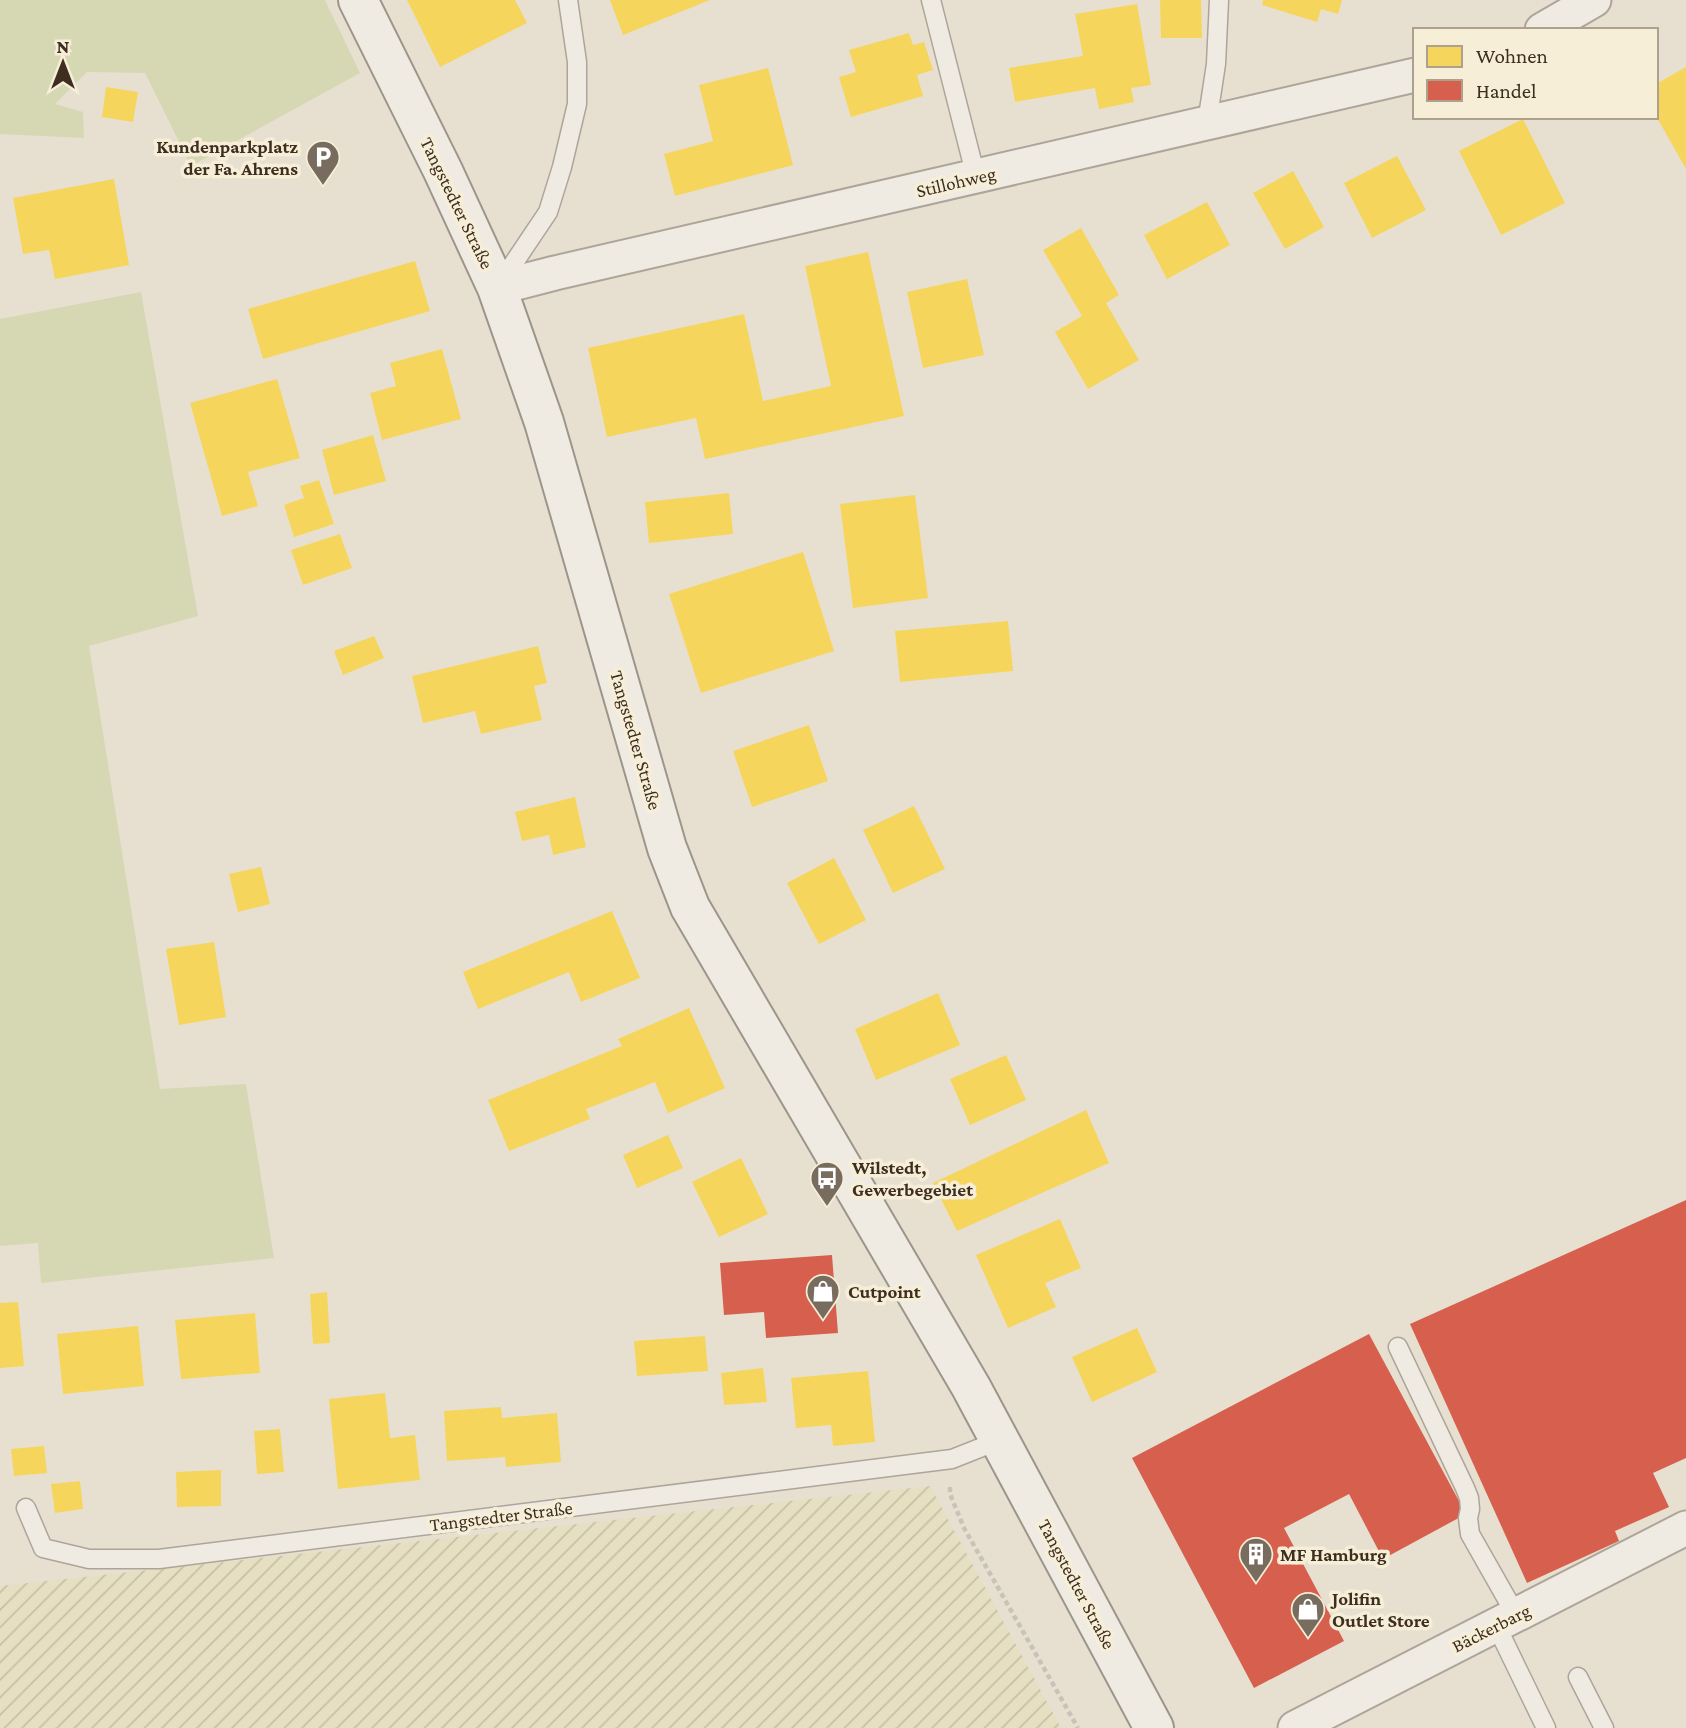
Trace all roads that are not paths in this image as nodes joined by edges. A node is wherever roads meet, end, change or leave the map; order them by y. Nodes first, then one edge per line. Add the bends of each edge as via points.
1 (358, 0) edge
2 (568, 0) edge
3 (932, 0) edge
4 (1219, 0) edge
5 (1594, 0) edge
6 (1545, 28) edge
7 (1413, 75) edge
8 (1207, 124) junction
9 (976, 177) junction
10 (498, 288) junction
11 (1398, 1347) dead end
12 (1000, 1440) junction
13 (26, 1508) dead end
14 (1686, 1528) edge
15 (1506, 1620) junction
16 (1578, 1677) dead end
17 (1154, 1728) edge
18 (1295, 1728) edge
19 (1546, 1728) edge
20 (1604, 1728) edge

1 - 10 street, Tangstedter Straße
2 - 10 lane via 577,62 577,104 562,167 548,212
3 - 9 lane
4 - 8 lane
5 - 6 street
7 - 8 street, Stillohweg
8 - 9 street, Stillohweg
9 - 10 street, Stillohweg
10 - 12 street, Tangstedter Straße via 544,422 667,848 690,907
11 - 15 lane via 1465,1488 1470,1534
12 - 13 lane, Tangstedter Straße via 952,1459 159,1559 89,1559 43,1548
12 - 17 street, Tangstedter Straße
14 - 15 street, Bäckerbarg
15 - 18 street, Bäckerbarg
15 - 19 lane
16 - 20 lane

